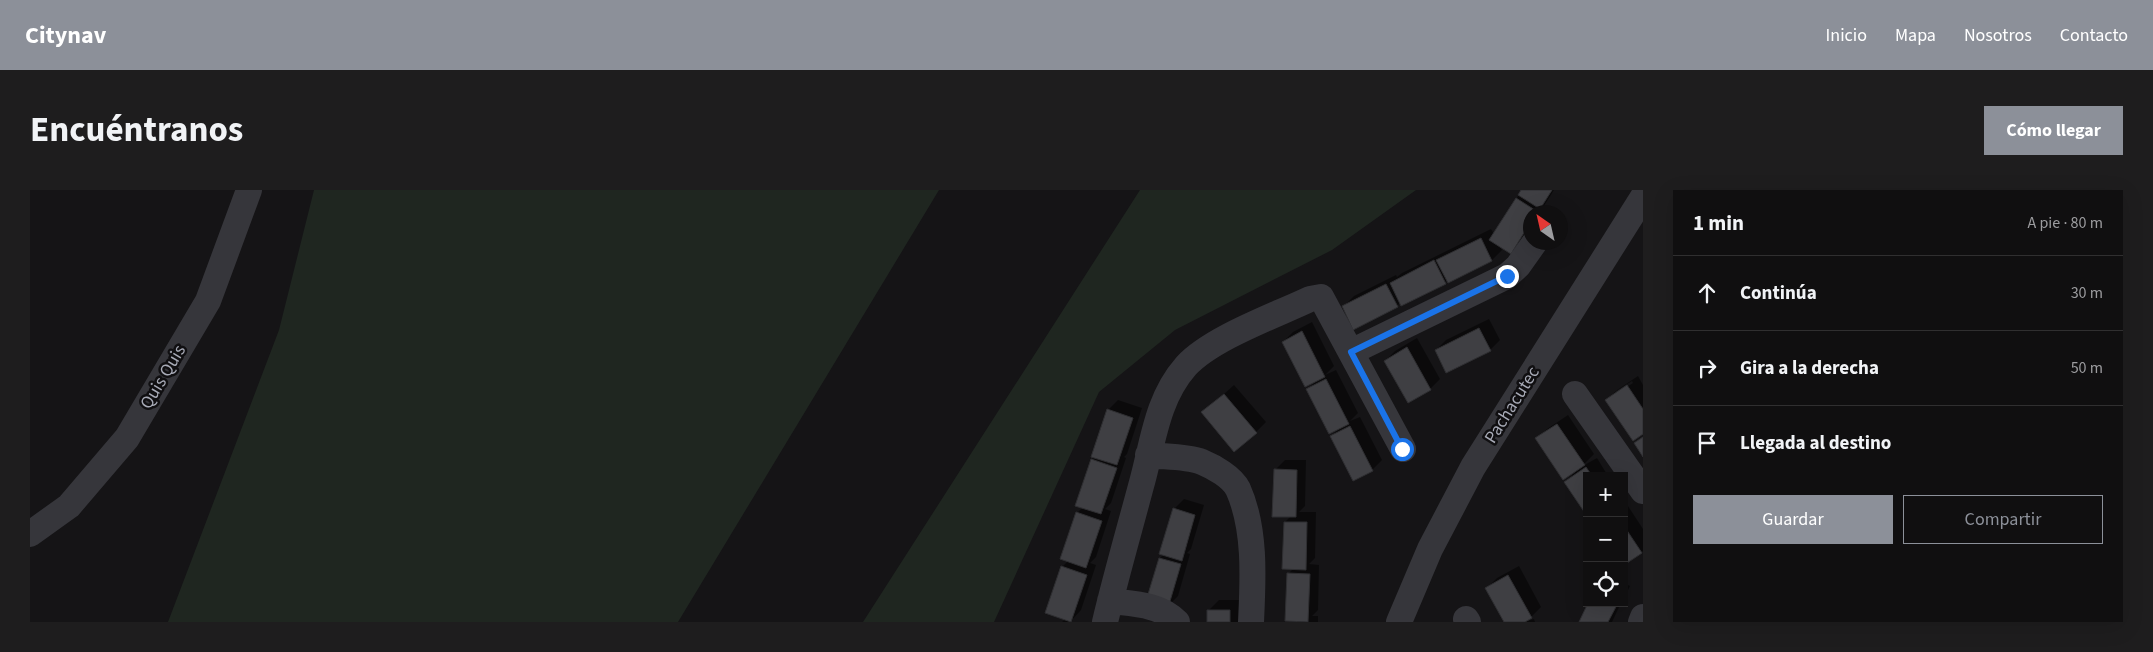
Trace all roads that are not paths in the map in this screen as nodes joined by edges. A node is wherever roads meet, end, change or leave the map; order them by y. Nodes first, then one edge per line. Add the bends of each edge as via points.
1 (250, 190) edge
2 (1643, 197) edge
3 (1529, 250) edge
4 (1351, 352) junction
5 (1575, 394) dead end
6 (1402, 449) dead end
7 (1148, 455) junction
8 (1643, 491) edge
9 (30, 534) edge
10 (1108, 611) edge
11 (1643, 617) edge
12 (1177, 622) edge
13 (1251, 622) edge
14 (1399, 622) edge
15 (1641, 622) edge

1 - 9 street, Quis Quis via 208,301 127,438 69,506
2 - 14 street, Pachacutec via 1473,467 1430,550
3 - 4 street via 1507,276
4 - 6 street
4 - 7 street via 1321,297 1310,299 1218,342 1187,365 1167,394
5 - 8 street
7 - 10 street
7 - 13 street via 1201,462 1222,472 1237,488 1254,568
10 - 12 street via 1151,606 1168,613
11 - 15 street

